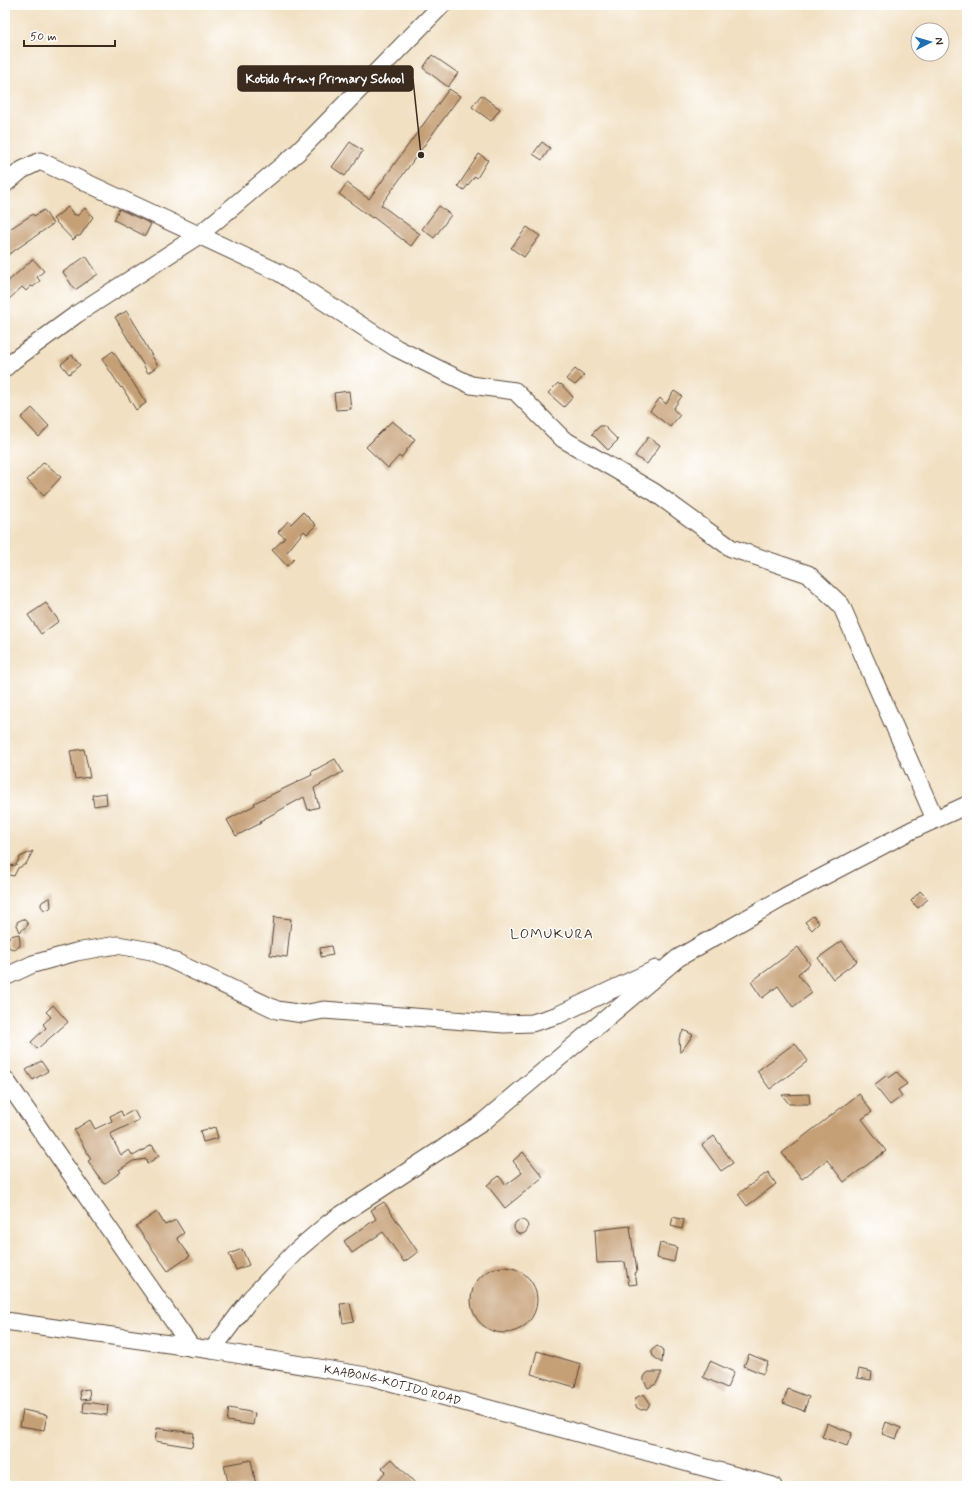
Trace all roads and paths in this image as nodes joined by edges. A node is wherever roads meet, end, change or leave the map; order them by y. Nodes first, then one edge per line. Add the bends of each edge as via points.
1 (442, 5) edge
2 (5, 184) edge
3 (199, 235) junction
4 (5, 368) edge
5 (967, 805) edge
6 (935, 820) junction
7 (678, 958) junction
8 (5, 977) edge
9 (5, 1079) edge
10 (5, 1322) edge
11 (192, 1348) junction
12 (212, 1350) junction
13 (773, 1486) edge

1 - 3 street via 297,153
2 - 3 street via 22,170 40,161
3 - 4 street via 77,314
3 - 6 street via 280,273 396,348 471,385 515,391 563,439 654,492 731,548 808,574 841,605
5 - 6 street
6 - 7 street via 786,896
7 - 8 street via 558,1015 532,1023 504,1024 324,1010 303,1014 277,1010 152,952 117,945 76,952 33,964
7 - 12 street via 483,1122 330,1222 296,1251 251,1298
9 - 11 street
10 - 11 street, KAABONG-KOTIDO ROAD
11 - 12 street, KAABONG-KOTIDO ROAD
12 - 13 street, KAABONG-KOTIDO ROAD via 372,1377

